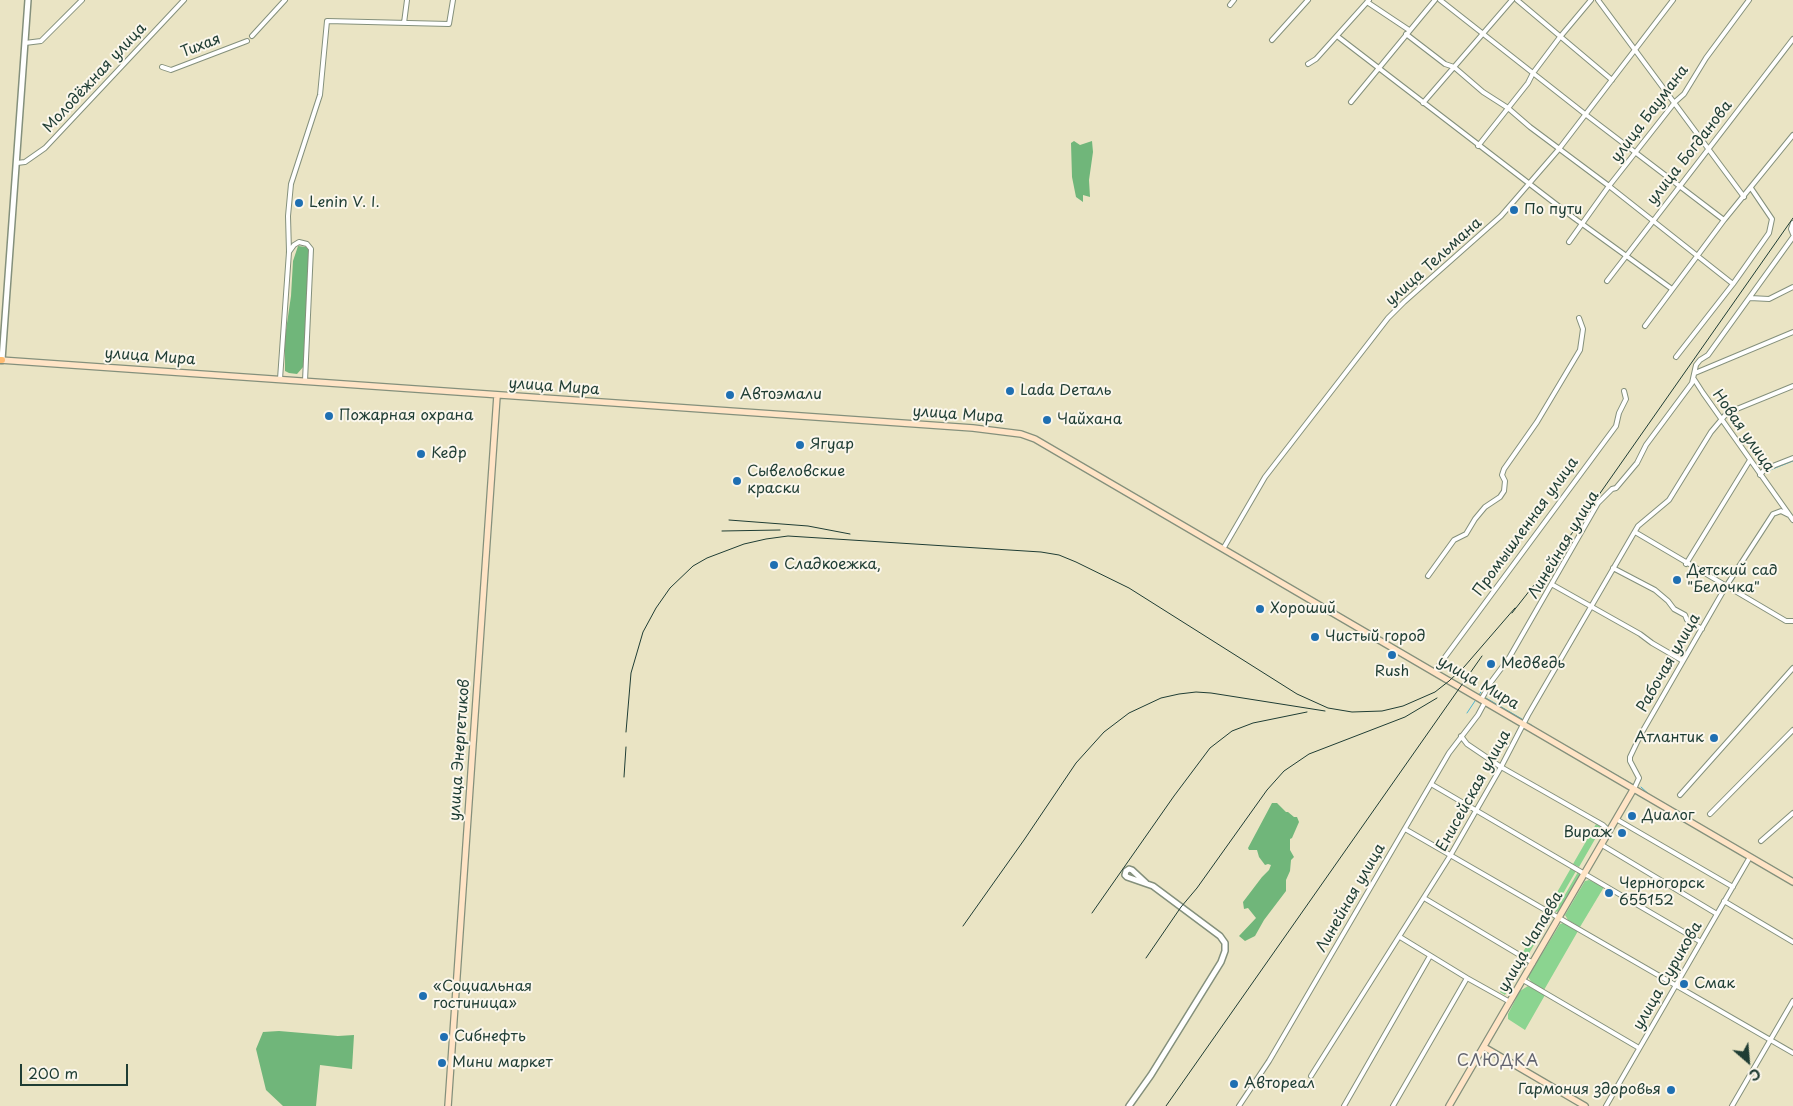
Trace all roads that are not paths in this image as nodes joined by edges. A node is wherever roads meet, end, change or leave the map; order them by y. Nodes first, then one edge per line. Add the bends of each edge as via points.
1 (28, 0) edge
2 (82, 0) edge
3 (184, 0) edge
4 (285, 0) edge
5 (407, 0) edge
6 (453, 0) edge
7 (1234, 0) edge
8 (1308, 0) edge
9 (1435, 0) edge
10 (1440, 0) edge
11 (1512, 0) edge
12 (1517, 0) edge
13 (1591, 0) edge
14 (1598, 0) edge
15 (1673, 0) edge
16 (1749, 0) edge
17 (1368, 1) edge
18 (1230, 5) dead end
19 (404, 23) junction
20 (1408, 32) junction
21 (1483, 34) junction
22 (252, 36) dead end
23 (1337, 36) junction
24 (1560, 37) junction
25 (1793, 39) edge
26 (1272, 40) dead end
27 (247, 41) dead end
28 (25, 43) junction
29 (1634, 50) junction
30 (1308, 64) dead end
31 (162, 67) dead end
32 (1454, 67) junction
33 (1377, 68) junction
34 (1533, 73) junction
35 (1612, 80) junction
36 (1351, 102) dead end
37 (1675, 102) junction
38 (1423, 103) junction
39 (1508, 108) junction
40 (1585, 114) junction
41 (1793, 135) edge
42 (1478, 146) junction
43 (1708, 148) junction
44 (1559, 149) junction
45 (1636, 152) junction
46 (17, 163) junction
47 (1529, 183) junction
48 (1680, 185) junction
49 (1610, 186) junction
50 (1751, 188) junction
51 (1744, 197) junction
52 (1653, 220) junction
53 (1724, 220) junction
54 (1582, 223) junction
55 (1792, 224) edge
56 (1793, 236) edge
57 (1569, 242) dead end
58 (289, 252) junction
59 (1627, 256) junction
60 (1697, 257) junction
61 (1607, 280) dead end
62 (1732, 284) junction
63 (1793, 287) edge
64 (1672, 289) junction
65 (1750, 298) junction
66 (1579, 318) dead end
67 (1645, 326) dead end
68 (1793, 332) edge
69 (1676, 358) dead end
70 (1, 360) edge
71 (1695, 373) junction
72 (280, 379) junction
73 (1694, 379) junction
74 (305, 381) junction
75 (1793, 386) edge
76 (1624, 391) dead end
77 (497, 396) junction
78 (1721, 420) junction
79 (1793, 458) edge
80 (1750, 460) junction
81 (1760, 475) junction
82 (1789, 514) junction
83 (1793, 520) edge
84 (1635, 532) junction
85 (1222, 550) junction
86 (1686, 564) junction
87 (1613, 568) junction
88 (1428, 576) dead end
89 (1553, 585) junction
90 (1728, 588) junction
91 (1591, 606) junction
92 (1791, 622) edge
93 (1793, 626) edge
94 (1702, 629) junction
95 (1683, 661) junction
96 (1793, 668) edge
97 (1434, 672) junction
98 (1483, 701) junction
99 (1523, 724) junction
100 (1793, 730) edge
101 (1461, 736) junction
102 (1501, 767) junction
103 (1639, 778) junction
104 (1644, 778) dead end
105 (1432, 784) junction
106 (1633, 790) junction
107 (1680, 795) dead end
108 (1476, 810) junction
109 (1793, 813) edge
110 (1710, 814) dead end
111 (1616, 819) junction
112 (1406, 828) junction
113 (1609, 831) junction
114 (1761, 841) dead end
115 (1602, 845) junction
116 (1450, 856) junction
117 (1750, 857) junction
118 (1585, 874) junction
119 (1793, 882) edge
120 (1146, 883) dead end
121 (1733, 887) junction
122 (1424, 898) junction
123 (1724, 901) junction
124 (1717, 914) junction
125 (1560, 917) junction
126 (1400, 937) junction
127 (1701, 942) junction
128 (1793, 942) edge
129 (1430, 956) junction
130 (1533, 962) junction
131 (1467, 978) junction
132 (1523, 980) junction
133 (1676, 985) junction
134 (1510, 1002) junction
135 (1793, 1002) edge
136 (1771, 1040) junction
137 (1484, 1047) junction
138 (1640, 1048) junction
139 (1793, 1053) edge
140 (1311, 1076) dead end
141 (448, 1106) edge
142 (1129, 1106) edge
143 (1239, 1106) edge
144 (1344, 1106) edge
145 (1393, 1106) edge
146 (1448, 1106) edge
147 (1585, 1106) edge
148 (1606, 1106) edge
149 (1732, 1106) edge

1 - 28 street
2 - 28 street via 41,41
3 - 46 street, Молодёжная улица via 45,148 25,162
4 - 22 street
5 - 19 street
6 - 19 street via 450,24
7 - 18 street
8 - 26 street
9 - 20 street
10 - 21 street
11 - 21 street
12 - 24 street
13 - 24 street
14 - 29 street
15 - 29 street, улица Тельмана
16 - 37 street, улица Баумана via 1684,94
17 - 20 street
17 - 23 street
19 - 58 street via 327,21 320,95 291,184
20 - 32 street via 1445,64
20 - 33 street
21 - 32 street
21 - 34 street
23 - 30 street
23 - 33 street
24 - 34 street
24 - 35 street
25 - 43 street, улица Богданова
27 - 31 street, Тихая via 171,70
28 - 46 street
29 - 35 street, улица Тельмана
29 - 37 street
32 - 38 street
32 - 39 street
33 - 36 street
33 - 38 street
34 - 39 street
34 - 40 street
35 - 40 street, улица Тельмана
37 - 43 street
37 - 45 street, улица Баумана
38 - 42 street
39 - 42 street
39 - 44 street
40 - 44 street, улица Тельмана
40 - 45 street
41 - 50 street
42 - 47 street
43 - 48 street, улица Богданова
43 - 51 street
44 - 47 street, улица Тельмана
44 - 49 street
45 - 48 street
45 - 49 street, улица Баумана
46 - 70 street
47 - 54 street
47 - 85 street, улица Тельмана via 1494,223 1388,318 1265,477
48 - 52 street, улица Богданова
48 - 53 street
49 - 52 street
49 - 54 street, улица Баумана
50 - 51 street
50 - 62 street via 1768,211 1772,226
51 - 53 street
52 - 59 street, улица Богданова
52 - 60 street
53 - 60 street
54 - 57 street, улица Баумана
54 - 59 street
55 - 56 street, Линейная улица
56 - 65 street, Линейная улица
58 - 72 street
58 - 74 street via 299,242 311,249
59 - 61 street, улица Богданова
59 - 64 street
60 - 62 street
60 - 64 street
62 - 69 street
63 - 65 street via 1769,299
64 - 67 street
65 - 71 street, Линейная улица via 1708,355 1696,365
66 - 88 street via 1583,329 1580,350 1537,422 1504,469 1504,491 1485,507 1466,534 1454,540
68 - 71 street
70 - 72 main road, улица Мира
71 - 73 street, Линейная улица
72 - 74 main road, улица Мира
73 - 78 street, Новая улица
73 - 89 street, Линейная улица via 1646,445 1637,463 1598,503
74 - 77 main road, улица Мира
75 - 78 street via 1732,410
76 - 97 street, Промышленная улица via 1626,399 1618,413 1616,426
77 - 85 main road, улица Мира via 973,428 1021,434 1035,439
77 - 141 main road, улица Энергетиков
78 - 80 street, Новая улица
78 - 84 street, Енисейская улица via 1669,500
79 - 81 street via 1765,469
80 - 81 street, Новая улица
80 - 86 street
81 - 82 street, Новая улица
82 - 83 street, Новая улица
82 - 90 street, Рабочая улица via 1781,511 1773,514
84 - 86 street
84 - 87 street, Енисейская улица
85 - 97 main road, улица Мира
86 - 90 street
87 - 91 street, Енисейская улица
87 - 94 street via 1655,590 1687,620
89 - 91 street
89 - 98 street, Линейная улица via 1491,682
90 - 92 street
90 - 94 street, Рабочая улица
91 - 95 street
91 - 99 street, Енисейская улица
92 - 93 street
94 - 95 street, Рабочая улица
95 - 103 street, Рабочая улица via 1631,753 1630,761
96 - 107 street
97 - 98 main road, улица Мира
98 - 99 main road, улица Мира
98 - 101 street, Линейная улица via 1478,716
99 - 102 street, Енисейская улица
99 - 106 main road, улица Мира
100 - 110 street
101 - 102 street via 1467,744
101 - 105 street, Линейная улица
102 - 108 street, Енисейская улица
102 - 113 street
103 - 104 street
103 - 106 street
105 - 108 street
105 - 112 street, Линейная улица
106 - 111 main road, улица Чапаева
106 - 117 main road, улица Мира
108 - 116 street, Енисейская улица
108 - 118 street
109 - 114 street
111 - 113 main road, улица Чапаева
111 - 121 street
112 - 116 street
112 - 143 street, Линейная улица via 1269,1061
113 - 115 main road, улица Чапаева
115 - 118 main road, улица Чапаева
115 - 124 street
116 - 122 street, Енисейская улица
116 - 125 street
117 - 119 main road, улица Мира
117 - 121 street, улица Сурикова
118 - 125 main road, улица Чапаева
118 - 127 street
120 - 142 street via 1220,936 1225,943 1225,951
121 - 123 street, улица Сурикова
122 - 126 street, Енисейская улица
122 - 130 street
123 - 124 street, улица Сурикова
123 - 128 street
124 - 127 street, улица Сурикова
125 - 130 main road, улица Чапаева
125 - 133 street
126 - 129 street
126 - 140 street, Енисейская улица
127 - 133 street, улица Сурикова
129 - 131 street
129 - 144 street
130 - 132 main road, улица Чапаева
131 - 134 street
131 - 145 street
132 - 134 main road, улица Чапаева
132 - 138 street
133 - 136 street
133 - 138 street, улица Сурикова
134 - 137 main road, улица Чапаева
135 - 136 street
136 - 139 street
136 - 149 street
137 - 146 main road, улица Чапаева
137 - 147 main road
138 - 148 street, улица Сурикова

